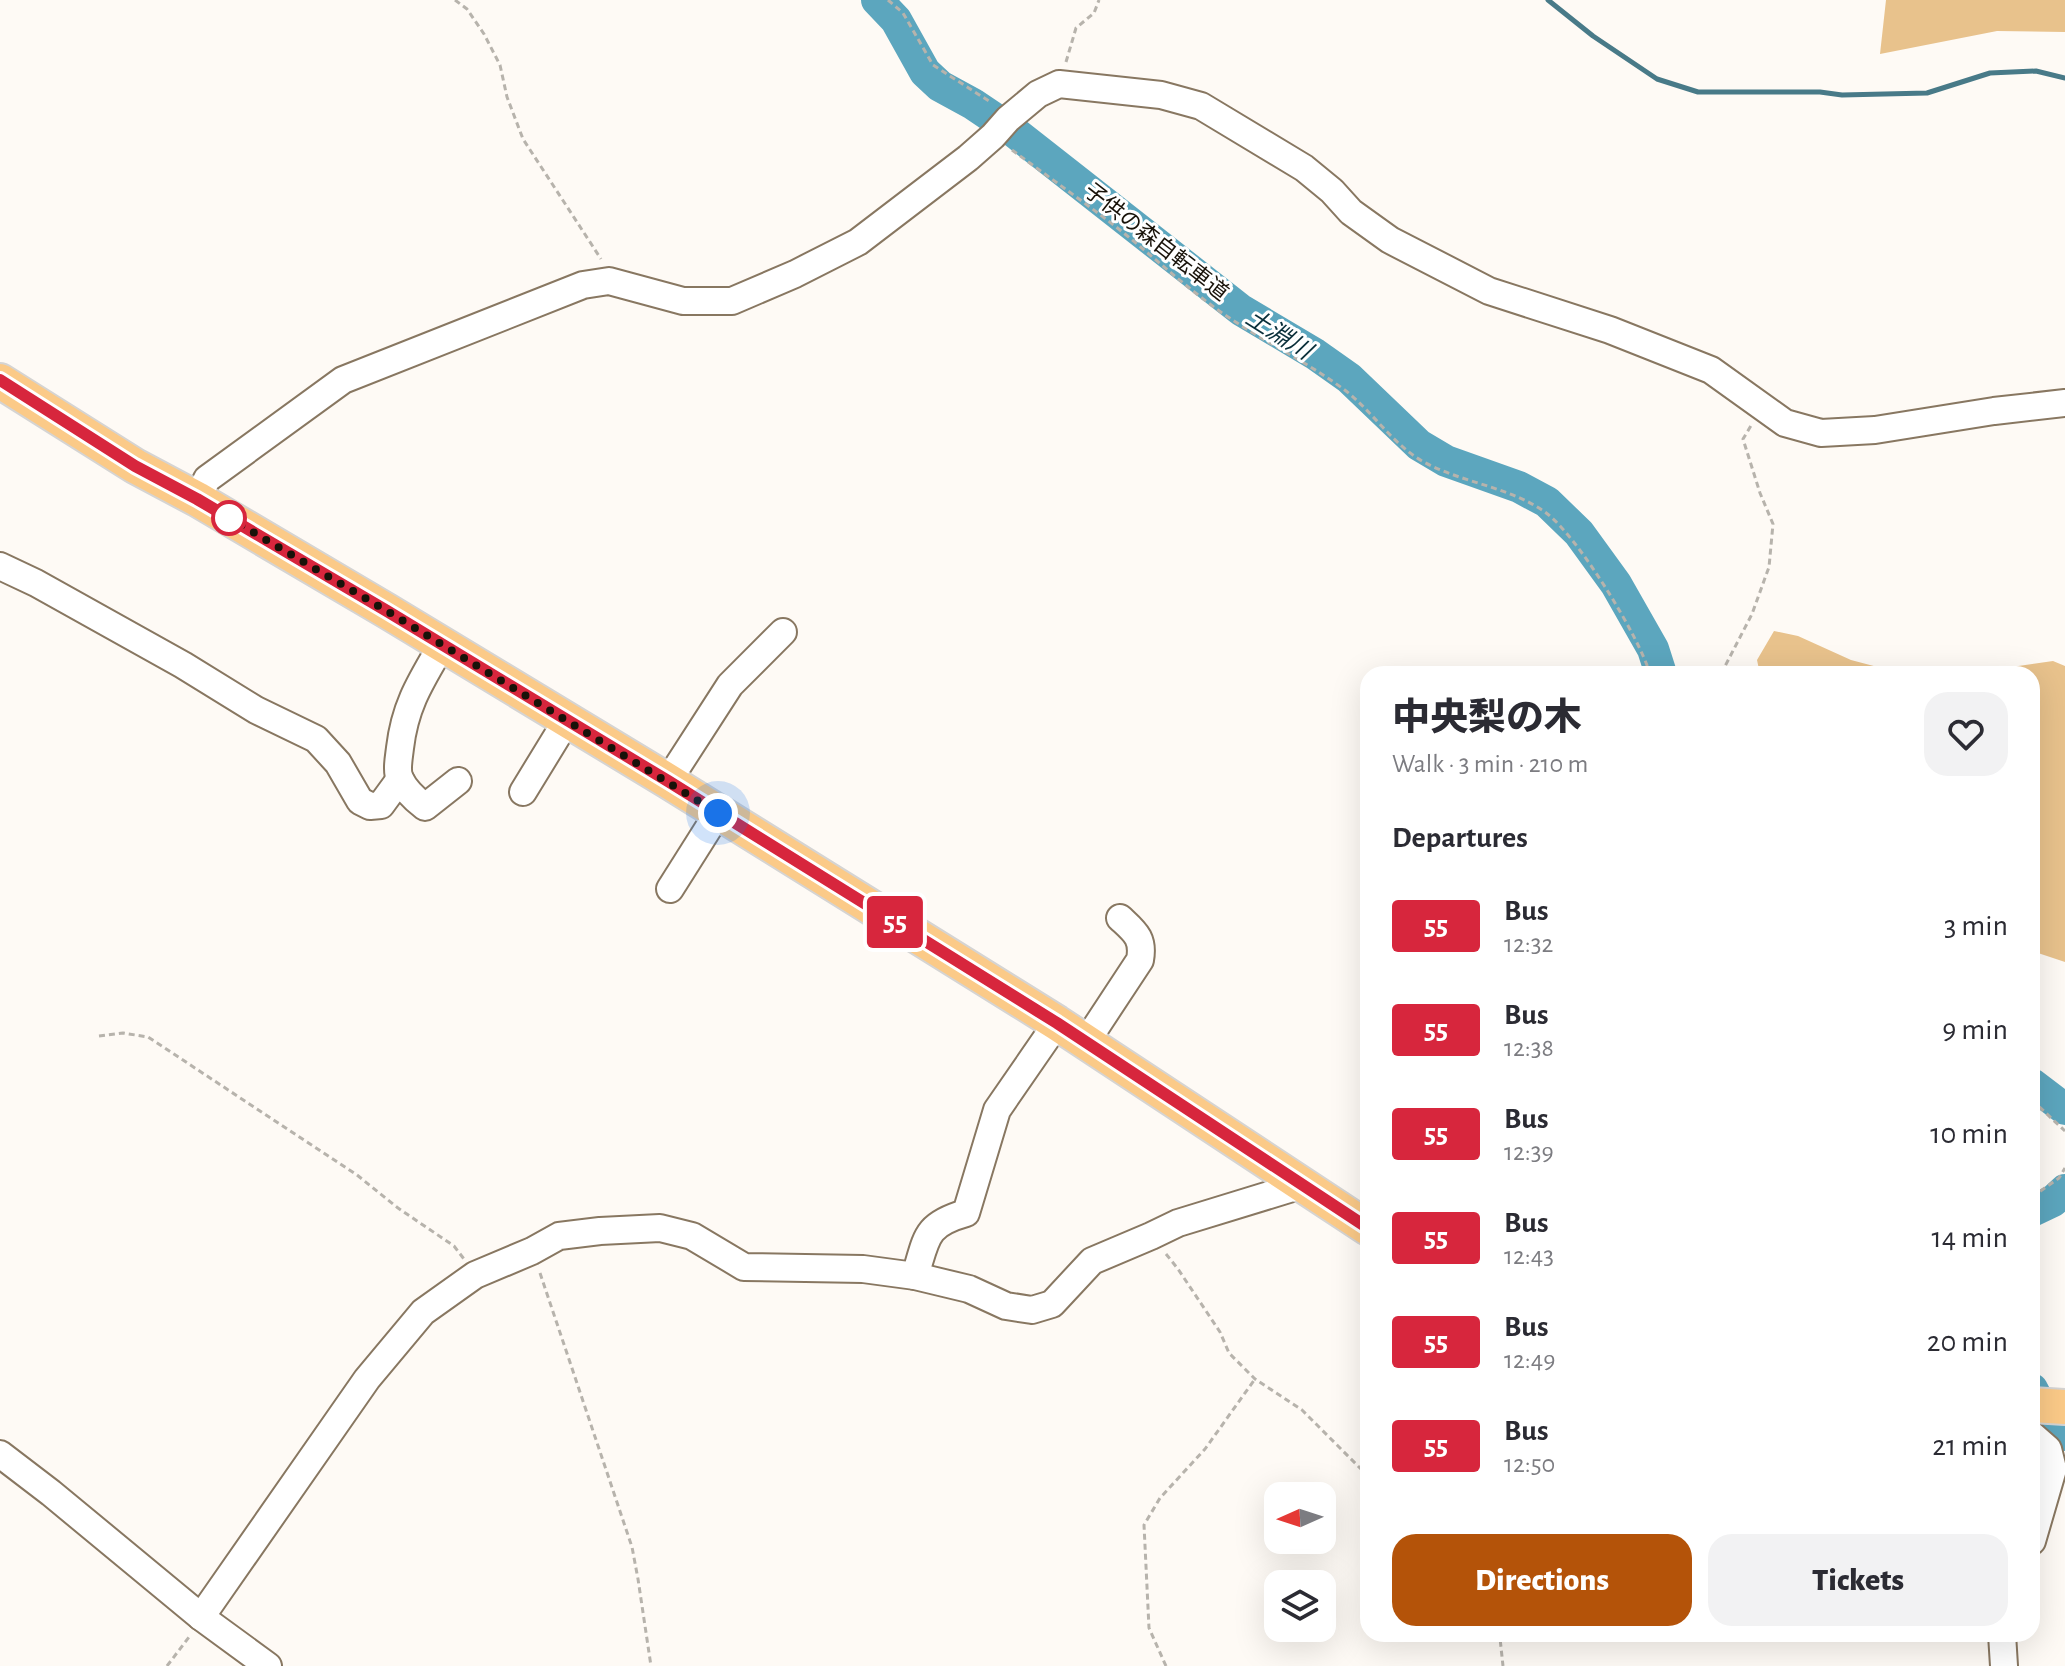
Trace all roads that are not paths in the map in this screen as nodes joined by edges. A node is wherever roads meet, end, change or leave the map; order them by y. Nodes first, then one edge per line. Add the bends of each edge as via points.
1 (0, 381) edge
2 (2065, 403) edge
3 (197, 499) junction
4 (0, 566) edge
5 (783, 632) dead end
6 (442, 645) junction
7 (567, 720) junction
8 (400, 779) junction
9 (458, 781) dead end
10 (668, 781) junction
11 (523, 792) dead end
12 (718, 813) junction
13 (670, 889) dead end
14 (1120, 918) dead end
15 (1057, 1023) junction
16 (1086, 1042) junction
17 (1302, 1185) junction
18 (1360, 1223) edge
19 (915, 1276) junction
20 (2040, 1442) edge
21 (0, 1454) edge
22 (2040, 1514) edge
23 (201, 1617) junction
24 (2002, 1642) edge
25 (268, 1666) edge
26 (2004, 1666) edge

1 - 3 main road
2 - 3 street via 1875,430 1821,433 1785,423 1711,370 1489,291 1390,240 1304,168 1201,106 1161,95 1059,84 1038,94 968,158 858,242 795,274 732,301 683,301 609,281 583,285 343,380 207,479
3 - 6 main road
4 - 8 street via 316,739 338,763 360,801 381,805
5 - 10 street via 730,685
6 - 7 main road
6 - 8 street via 412,697 402,728
7 - 10 main road
7 - 11 street
8 - 9 street via 425,807
10 - 12 main road
12 - 13 street
12 - 15 main road
14 - 16 street via 1137,935 1140,960
15 - 16 main road
15 - 19 street via 997,1110 966,1213 945,1219 929,1232
16 - 17 main road
17 - 18 main road
17 - 19 street via 1178,1223 1092,1261 1052,1304 1032,1310
19 - 23 street via 863,1269 744,1267 692,1236 660,1228 559,1236 475,1275 423,1312 367,1379
20 - 22 street via 2048,1449 2053,1469
21 - 23 street
23 - 25 street
24 - 26 street

